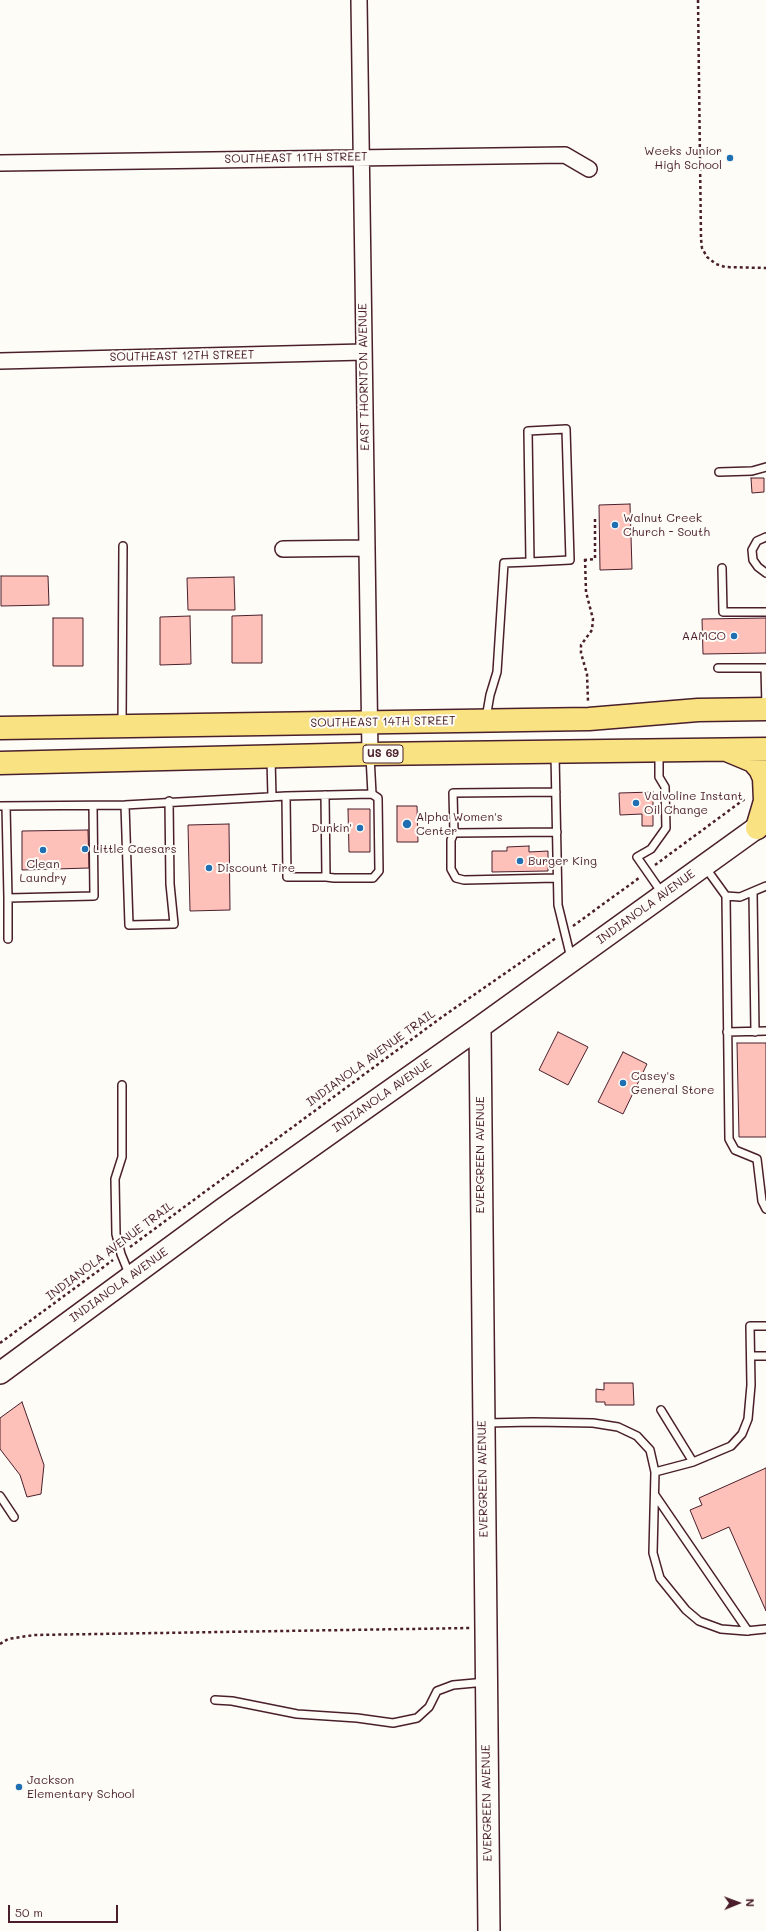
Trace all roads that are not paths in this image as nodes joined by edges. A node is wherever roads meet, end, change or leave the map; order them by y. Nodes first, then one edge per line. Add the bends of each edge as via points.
1 (359, 0) edge
2 (361, 157) junction
3 (0, 163) edge
4 (589, 169) dead end
5 (364, 352) junction
6 (0, 361) edge
7 (766, 467) edge
8 (719, 472) dead end
9 (766, 537) edge
10 (123, 546) dead end
11 (366, 548) junction
12 (283, 549) dead end
13 (530, 562) junction
14 (722, 568) dead end
15 (766, 573) edge
16 (766, 612) edge
17 (718, 668) dead end
18 (766, 668) edge
19 (766, 709) edge
20 (485, 720) junction
21 (369, 722) junction
22 (122, 726) junction
23 (90, 727) junction
24 (0, 728) edge
25 (0, 739) edge
26 (766, 749) edge
27 (728, 750) junction
28 (659, 751) junction
29 (555, 753) junction
30 (370, 754) junction
31 (271, 757) junction
32 (0, 763) edge
33 (556, 792) junction
34 (372, 794) junction
35 (325, 795) junction
36 (286, 796) junction
37 (272, 797) junction
38 (169, 801) junction
39 (125, 805) junction
40 (3, 806) edge
41 (93, 806) junction
42 (761, 824) edge
43 (557, 832) junction
44 (454, 833) junction
45 (704, 866) junction
46 (326, 877) junction
47 (558, 878) junction
48 (766, 886) edge
49 (753, 892) junction
50 (663, 895) junction
51 (726, 896) junction
52 (8, 898) junction
53 (8, 939) dead end
54 (571, 960) junction
55 (480, 1027) junction
56 (766, 1031) edge
57 (727, 1032) junction
58 (755, 1032) junction
59 (122, 1086) dead end
60 (766, 1209) edge
61 (130, 1276) junction
62 (766, 1326) edge
63 (750, 1356) junction
64 (766, 1356) edge
65 (0, 1373) edge
66 (661, 1410) dead end
67 (483, 1423) junction
68 (693, 1462) junction
69 (655, 1472) junction
70 (655, 1495) junction
71 (0, 1496) edge
72 (14, 1517) dead end
73 (766, 1630) edge
74 (748, 1631) junction
75 (486, 1682) junction
76 (215, 1700) dead end
77 (489, 1931) edge

1 - 2 street, EAST THORNTON AVENUE
2 - 3 street, SOUTHEAST 11TH STREET
2 - 4 street, SOUTHEAST 11TH STREET via 565,155
2 - 5 street, EAST THORNTON AVENUE
5 - 6 street, SOUTHEAST 12TH STREET
5 - 11 street, EAST THORNTON AVENUE
7 - 8 lane via 752,471
9 - 15 lane via 757,541 752,550 753,560
10 - 22 lane
11 - 12 street
11 - 21 street, EAST THORNTON AVENUE
13 - 13 lane via 570,560 566,429 528,431
13 - 20 lane via 504,562 496,672
14 - 16 lane via 723,612
17 - 18 lane
18 - 19 lane
19 - 20 main road, SOUTHEAST 14TH STREET via 698,710 589,719
20 - 21 main road, SOUTHEAST 14TH STREET
21 - 22 main road, SOUTHEAST 14TH STREET
21 - 30 street, EAST THORNTON AVENUE
22 - 23 main road, SOUTHEAST 14TH STREET
23 - 24 main road, SOUTHEAST 14TH STREET
23 - 25 main road via 63,736 43,739
26 - 27 main road, US 69
27 - 28 main road, US 69
27 - 42 main road via 753,761 760,769 764,778 765,801
28 - 29 main road, US 69
28 - 50 lane via 659,777 665,787 666,828 651,849 637,857
29 - 30 main road, US 69
29 - 33 lane
30 - 31 main road, US 69
30 - 34 lane
31 - 32 main road, US 69
31 - 37 lane
33 - 43 lane
33 - 44 lane via 453,793
34 - 35 lane
34 - 46 lane via 378,798 378,871 372,878
35 - 36 lane
35 - 46 lane
36 - 37 lane
36 - 46 lane via 287,877
37 - 38 lane
38 - 39 lane
38 - 39 lane via 170,884 174,924 129,925
39 - 41 lane
40 - 41 lane
40 - 52 lane
41 - 52 lane via 94,896
42 - 45 main road, INDIANOLA AVENUE
43 - 44 lane
43 - 47 lane
44 - 47 lane via 451,840 451,869 456,878
45 - 50 main road, INDIANOLA AVENUE
45 - 51 lane
47 - 54 lane via 558,905
48 - 49 lane
49 - 51 lane via 740,897
49 - 58 lane
50 - 54 main road, INDIANOLA AVENUE
51 - 57 lane
52 - 53 lane
54 - 55 main road, INDIANOLA AVENUE
55 - 61 main road, INDIANOLA AVENUE
55 - 67 main road, EVERGREEN AVENUE
56 - 58 lane
57 - 58 lane
57 - 60 lane via 729,1139 735,1150 757,1159 762,1201
59 - 61 lane via 122,1157 115,1179 116,1234
61 - 65 main road, INDIANOLA AVENUE
62 - 63 lane via 750,1326
63 - 64 lane
63 - 68 lane via 748,1419 742,1434 731,1446
66 - 68 lane
67 - 69 lane via 593,1423 618,1427 638,1436 650,1450
67 - 75 main road, EVERGREEN AVENUE
68 - 69 lane
69 - 70 lane
70 - 74 lane
70 - 74 lane via 653,1553 660,1578 686,1610 699,1621 721,1629
71 - 72 lane
73 - 74 lane
75 - 76 lane via 453,1685 437,1691 430,1707 417,1718 393,1722 297,1714
75 - 77 main road, EVERGREEN AVENUE

